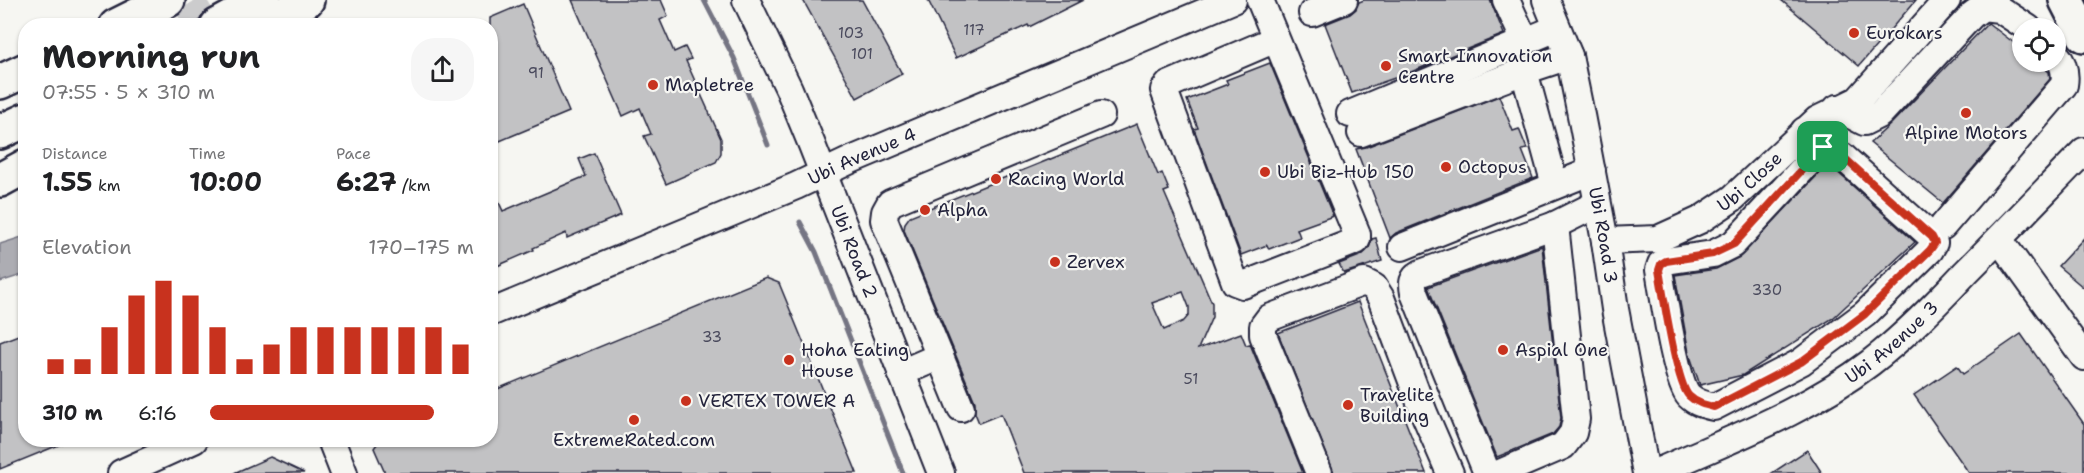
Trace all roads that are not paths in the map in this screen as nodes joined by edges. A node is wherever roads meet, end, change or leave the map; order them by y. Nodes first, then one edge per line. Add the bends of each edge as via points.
1 (168, 0) edge
2 (264, 0) edge
3 (307, 0) edge
4 (746, 0) edge
5 (1233, 0) edge
6 (1260, 0) edge
7 (1344, 0) edge
8 (1506, 0) edge
9 (1546, 0) edge
10 (1947, 0) edge
11 (2066, 0) edge
12 (2071, 0) edge
13 (1312, 13) dead end
14 (2084, 13) edge
15 (132, 18) edge
16 (231, 18) edge
17 (279, 18) edge
18 (2013, 18) edge
19 (1557, 28) junction
20 (2084, 34) edge
21 (1276, 39) junction
22 (1525, 40) junction
23 (1569, 56) junction
24 (1524, 71) junction
25 (2065, 72) edge
26 (18, 74) edge
27 (0, 82) edge
28 (1837, 108) junction
29 (1101, 115) dead end
30 (18, 124) edge
31 (0, 132) edge
32 (1814, 139) junction
33 (2084, 151) edge
34 (18, 170) edge
35 (1592, 171) junction
36 (824, 173) junction
37 (0, 180) edge
38 (1555, 185) junction
39 (1597, 204) junction
40 (1555, 225) junction
41 (1943, 226) dead end
42 (1999, 238) junction
43 (1605, 241) junction
44 (1402, 246) dead end
45 (498, 310) edge
46 (940, 356) junction
47 (2084, 357) edge
48 (901, 373) junction
49 (961, 408) dead end
50 (179, 447) edge
51 (334, 447) edge
52 (121, 473) edge
53 (344, 473) edge
54 (941, 473) edge
55 (1319, 473) edge
56 (1450, 473) edge
57 (1487, 473) edge
58 (1500, 473) edge
59 (1646, 473) edge
60 (1655, 473) edge

1 - 15 main road
2 - 16 main road
3 - 17 main road
4 - 36 street, Ubi Road 2 via 789,88
5 - 36 street, Ubi Avenue 4
6 - 21 street
7 - 13 street
8 - 22 street
9 - 19 street, Ubi Road 3
10 - 28 street, Ubi Close via 1858,100
11 - 20 main road
12 - 14 main road
18 - 28 street via 1999,9 1983,7 1880,114 1864,122
19 - 22 street
19 - 23 street, Ubi Road 3
21 - 21 street via 1164,90 1234,282 1239,285 1358,238
22 - 24 street via 1355,124
23 - 24 street
23 - 35 street, Ubi Road 3
24 - 38 street
25 - 41 street via 2064,86
26 - 27 main road
28 - 32 street, Ubi Close via 1817,120
29 - 46 street via 890,203 884,220
30 - 31 main road
32 - 32 street via 1734,244 1713,254 1661,264 1671,339 1685,391 1693,400 1714,407 1801,362 1865,314 1935,243 1842,156
32 - 43 street, Ubi Close via 1700,220 1658,239
33 - 42 street, Ubi Avenue 3
34 - 37 main road
35 - 38 street
35 - 39 street, Ubi Road 3
36 - 45 street, Ubi Avenue 4
36 - 48 street, Ubi Road 2
38 - 44 street
39 - 40 street
39 - 43 street, Ubi Road 3
40 - 57 street via 1421,273 1412,284
40 - 58 street via 1576,419 1563,446
42 - 47 street
42 - 60 street, Ubi Avenue 3 via 1905,333 1853,375 1779,418
43 - 59 street, Ubi Road 3
46 - 48 street
46 - 49 street
48 - 54 street, Ubi Road 2
50 - 52 street
51 - 53 street
55 - 56 street via 1263,335 1263,326 1269,318 1364,282 1374,287 1381,298

